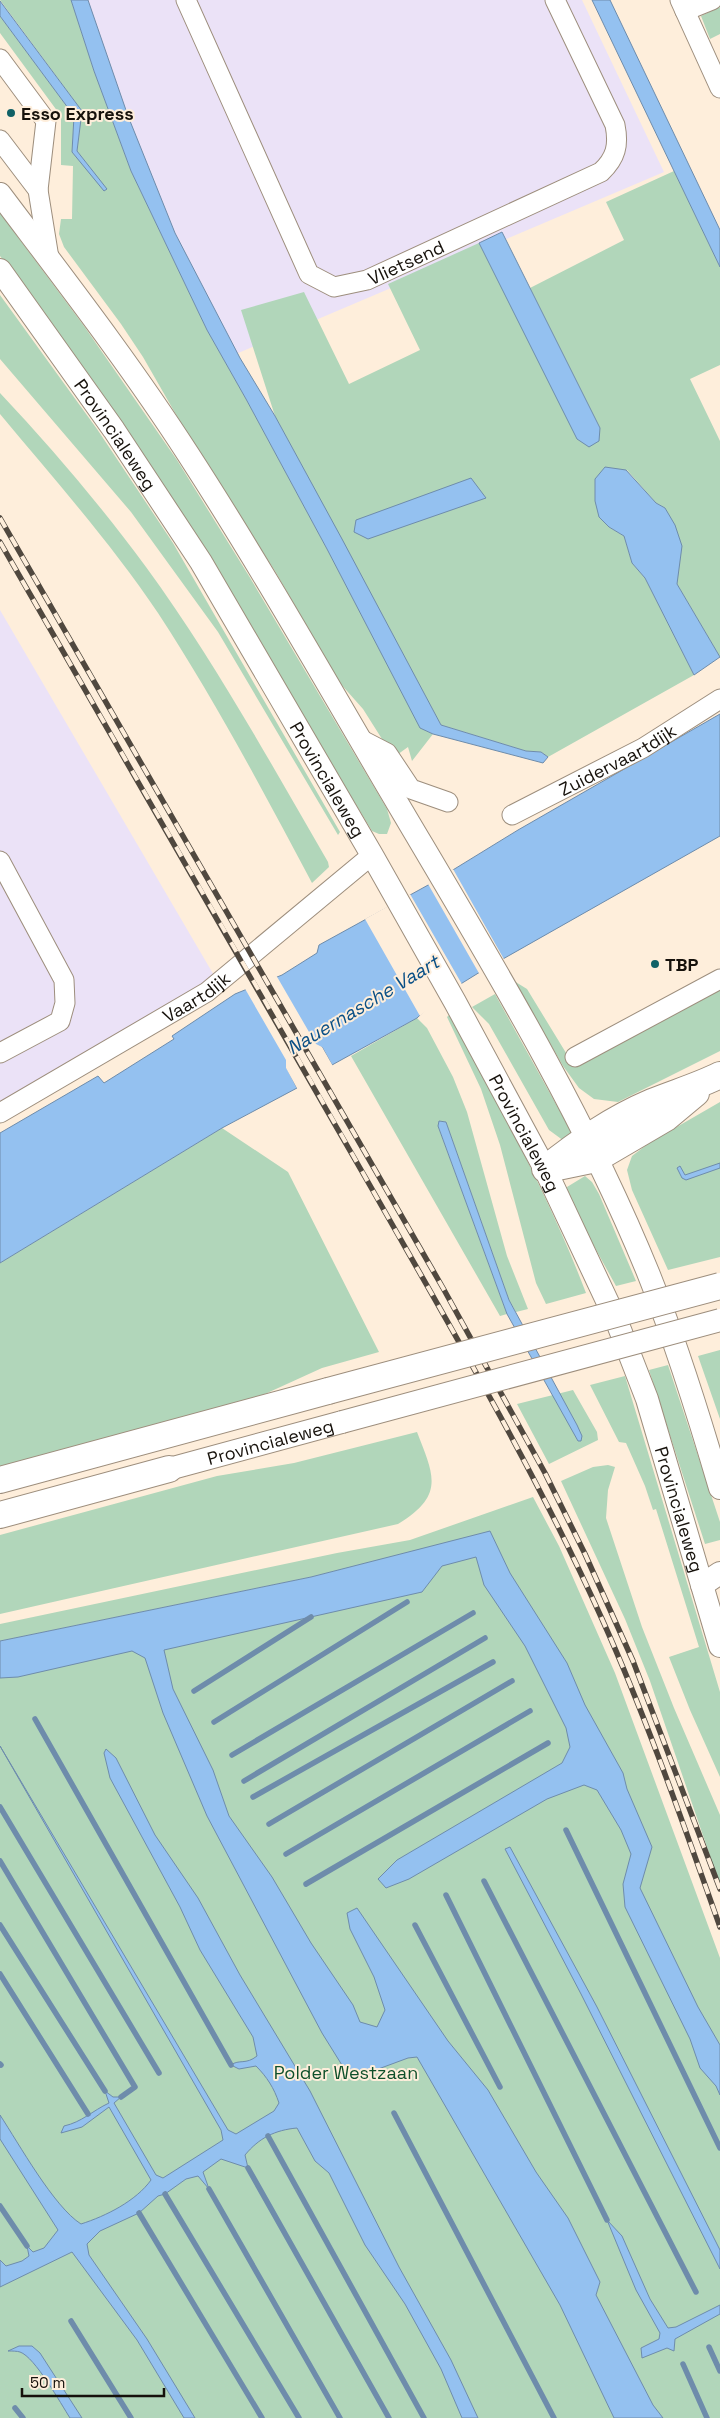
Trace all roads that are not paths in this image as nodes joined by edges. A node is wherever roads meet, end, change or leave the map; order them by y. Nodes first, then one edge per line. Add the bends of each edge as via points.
1 (186, 0) edge
2 (555, 0) edge
3 (712, 0) edge
4 (682, 6) edge
5 (0, 59) edge
6 (720, 88) edge
7 (0, 140) edge
8 (38, 190) junction
9 (0, 194) edge
10 (49, 258) junction
11 (0, 270) edge
12 (720, 700) edge
13 (360, 740) junction
14 (448, 802) dead end
15 (512, 815) dead end
16 (372, 855) junction
17 (0, 861) edge
18 (720, 979) edge
19 (0, 1053) edge
20 (574, 1056) dead end
21 (718, 1076) edge
22 (0, 1113) edge
23 (590, 1148) junction
24 (545, 1169) junction
25 (720, 1286) edge
26 (720, 1320) edge
27 (170, 1469) joint
28 (0, 1480) edge
29 (720, 1488) edge
30 (0, 1515) edge
31 (714, 1580) edge
32 (720, 1646) edge

1 - 2 street, Vlietsend via 310,274 334,287 367,280 601,172 610,163 618,139 615,125
3 - 4 street
4 - 6 street
5 - 8 street via 46,121
7 - 8 street
8 - 10 street
9 - 10 main road
10 - 13 main road via 196,466
11 - 16 main road, Provincialeweg via 109,422 184,535
12 - 15 street, Zuidervaartdijk via 642,748
13 - 14 street via 388,753 411,788
13 - 23 main road via 496,972
16 - 22 street, Vaartdijk via 207,992
16 - 24 main road, Provincialeweg
17 - 19 street via 64,980 65,1004 60,1021
18 - 20 street
21 - 23 highway via 650,1102
23 - 24 highway
23 - 29 main road via 651,1281 696,1405
24 - 31 main road, Provincialeweg via 597,1277 632,1360
25 - 28 highway, Provincialeweg, bridge
26 - 27 main road, Provincialeweg, bridge
27 - 30 highway, Provincialeweg
31 - 32 main road, Provincialeweg

